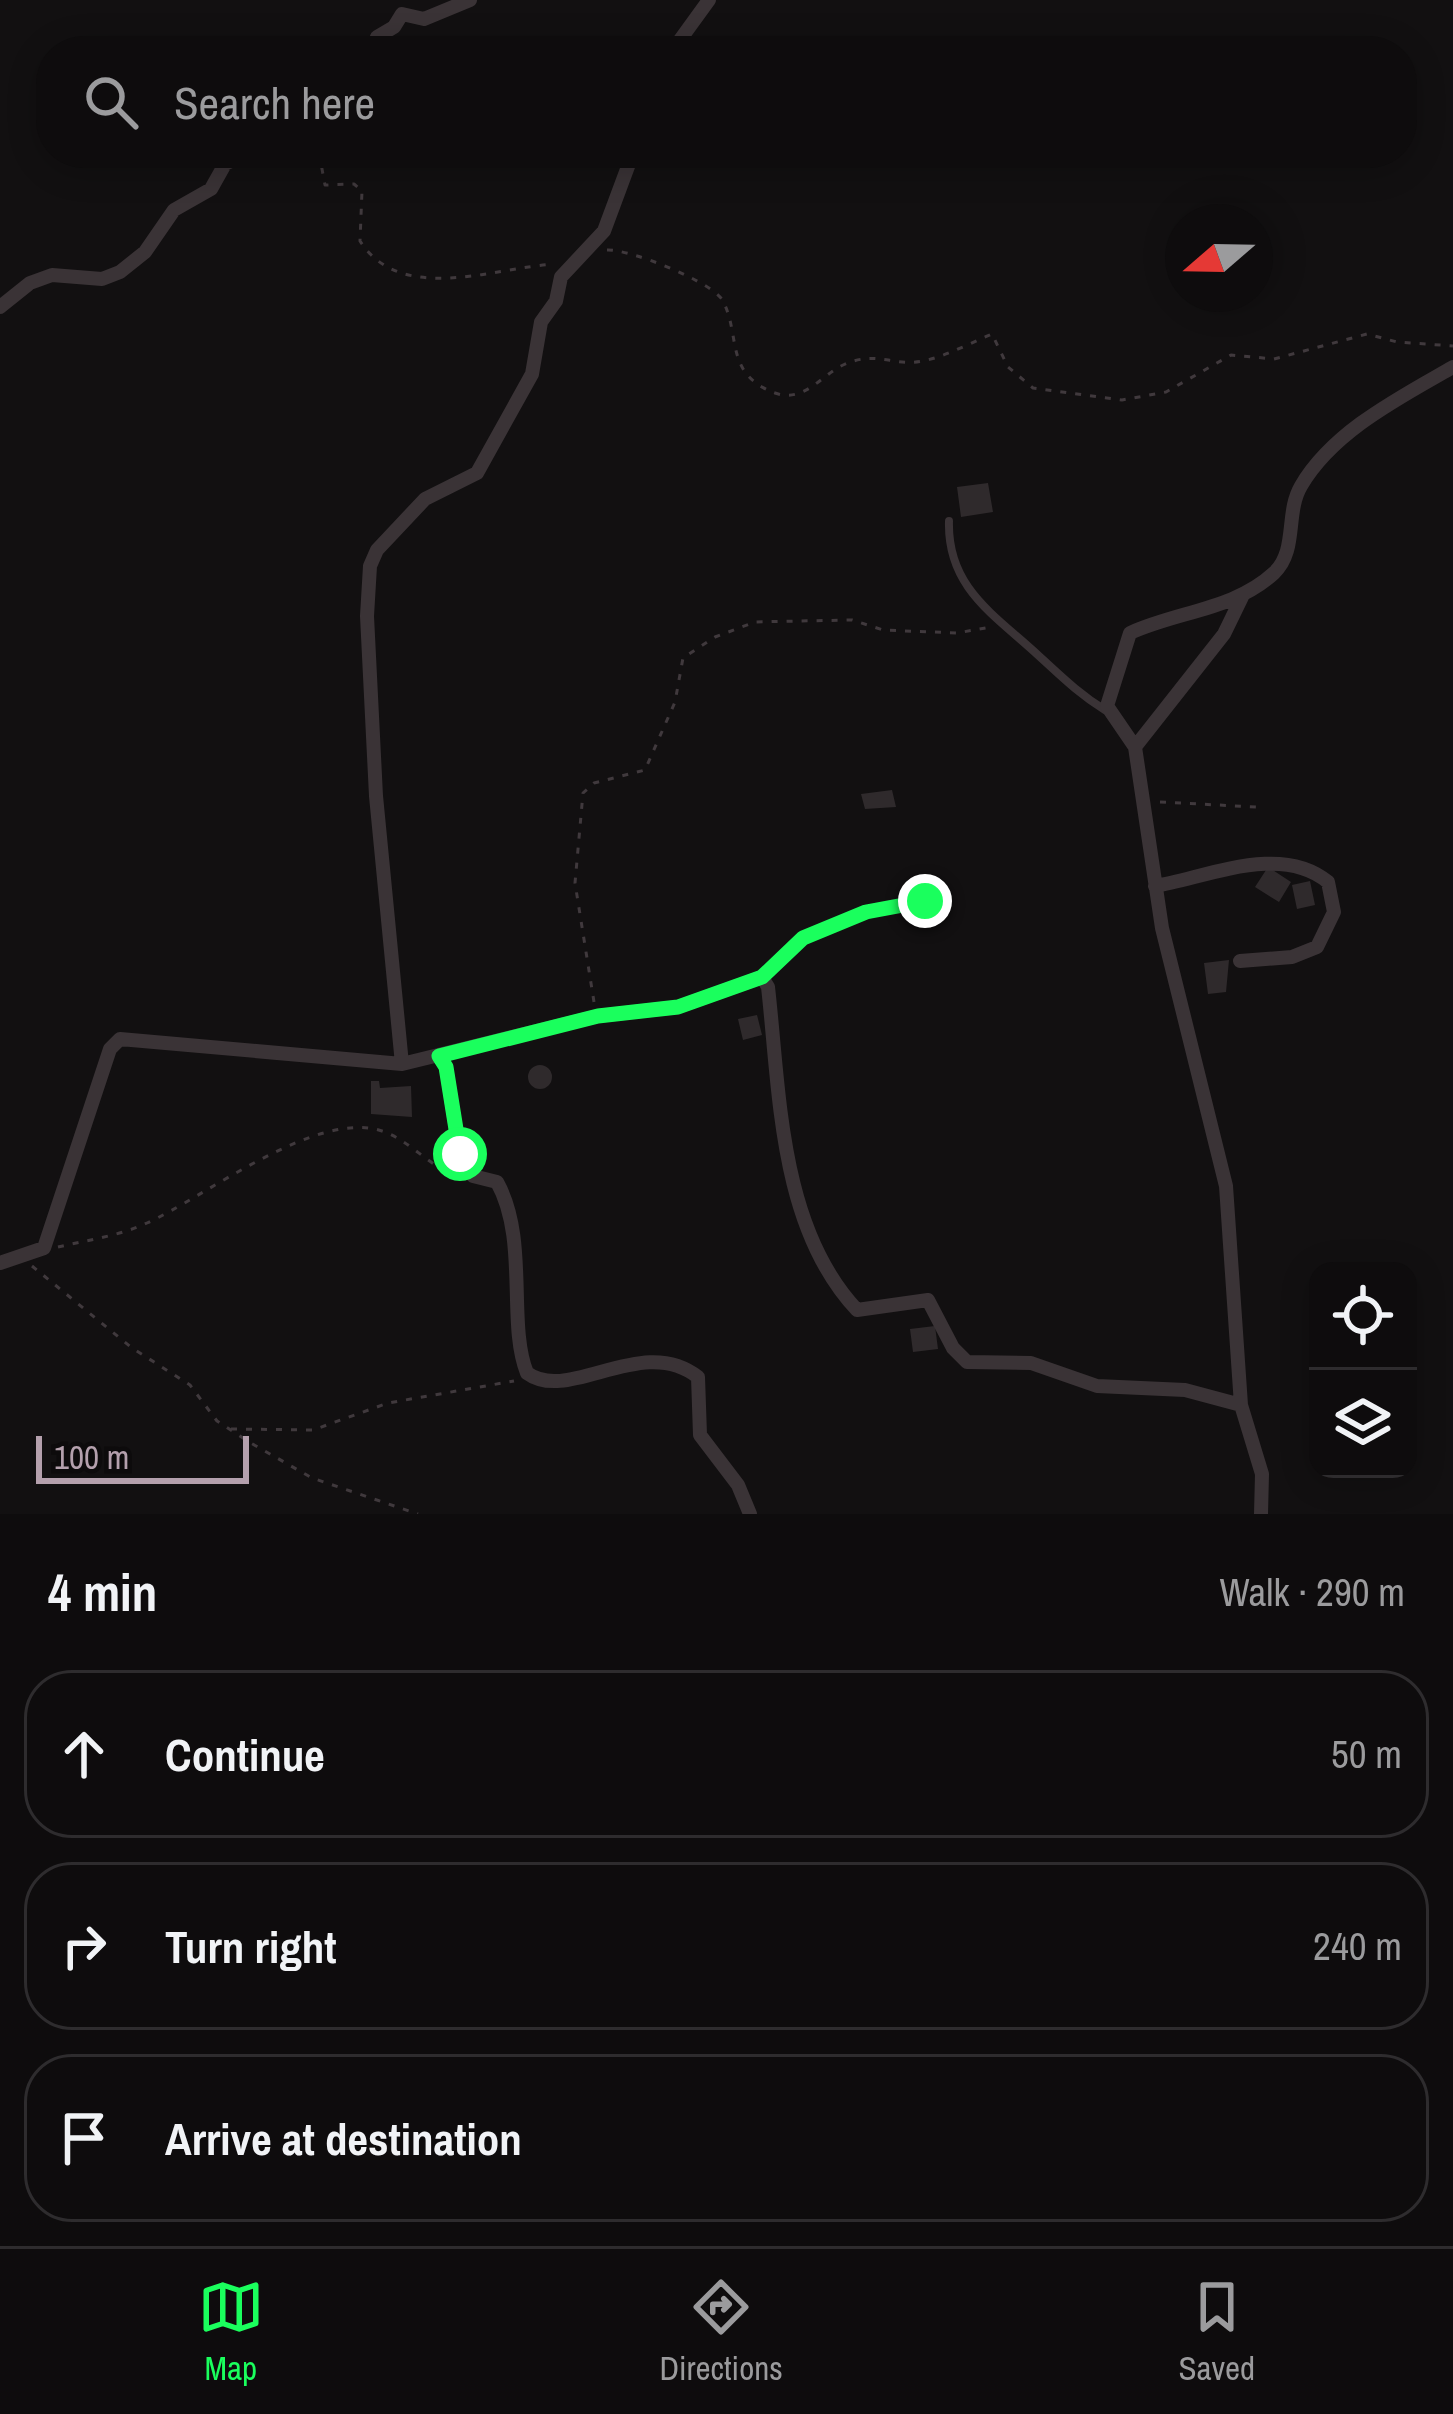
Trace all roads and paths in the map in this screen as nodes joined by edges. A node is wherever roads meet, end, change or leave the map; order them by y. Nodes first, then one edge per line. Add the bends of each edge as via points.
1 (470, 0) edge
2 (709, 0) edge
3 (378, 36) edge
4 (683, 36) edge
5 (223, 168) edge
6 (321, 168) edge
7 (627, 168) edge
8 (580, 257) junction
9 (0, 307) edge
10 (1453, 346) edge
11 (1453, 367) edge
12 (949, 521) dead end
13 (1242, 596) junction
14 (998, 623) junction
15 (1107, 711) junction
16 (1135, 747) junction
17 (1146, 804) junction
18 (1256, 807) dead end
19 (1156, 886) junction
20 (925, 901) dead end
21 (1240, 961) dead end
22 (762, 977) junction
23 (598, 1016) junction
24 (439, 1056) junction
25 (402, 1064) junction
26 (473, 1176) junction
27 (44, 1248) junction
28 (21, 1258) junction
29 (0, 1263) edge
30 (533, 1377) junction
31 (1241, 1405) junction
32 (229, 1429) junction
33 (418, 1514) edge
34 (750, 1514) edge
35 (1261, 1514) edge

1 - 3 street via 430,17 402,14
2 - 4 street
5 - 9 street via 212,189 174,210 146,252 119,272 102,279 52,275
6 - 8 path via 323,184 362,190 360,241 389,268 414,277
7 - 8 street via 604,231
8 - 10 path via 629,250 712,288 724,302 738,362 785,395 872,356 922,361 992,334 1008,367 1033,388 1122,400 1166,392 1231,355 1274,359 1367,334
8 - 25 street via 542,322 532,374 477,473 425,499 370,566 376,796
11 - 13 street via 1385,406 1314,470 1294,502 1283,562
12 - 14 lane via 960,575
13 - 15 street via 1130,633
13 - 16 street via 1224,634
14 - 15 lane
14 - 23 path via 973,633 844,620 755,622 688,652 645,770 586,788 578,817 577,911
15 - 16 street
16 - 17 street
17 - 18 path
17 - 19 street
19 - 21 street via 1268,863 1328,882 1334,912 1318,947
19 - 31 street via 1226,1186
20 - 22 path via 866,912 803,938
22 - 23 street via 678,1007
22 - 31 street via 789,1163 826,1270 857,1310 928,1300 967,1362 1031,1363 1097,1386 1185,1390
23 - 24 street
24 - 25 street
24 - 26 street via 461,1162
25 - 27 street via 119,1039
26 - 27 path via 436,1167 384,1131 342,1129 258,1158 128,1232
26 - 30 street via 497,1182 505,1199 520,1275 524,1365
27 - 28 street
28 - 29 street
28 - 32 path via 190,1385
30 - 32 path via 388,1403 313,1430
30 - 34 street via 650,1360 686,1367 698,1376 700,1435
31 - 35 street via 1262,1474
32 - 33 path via 312,1478

